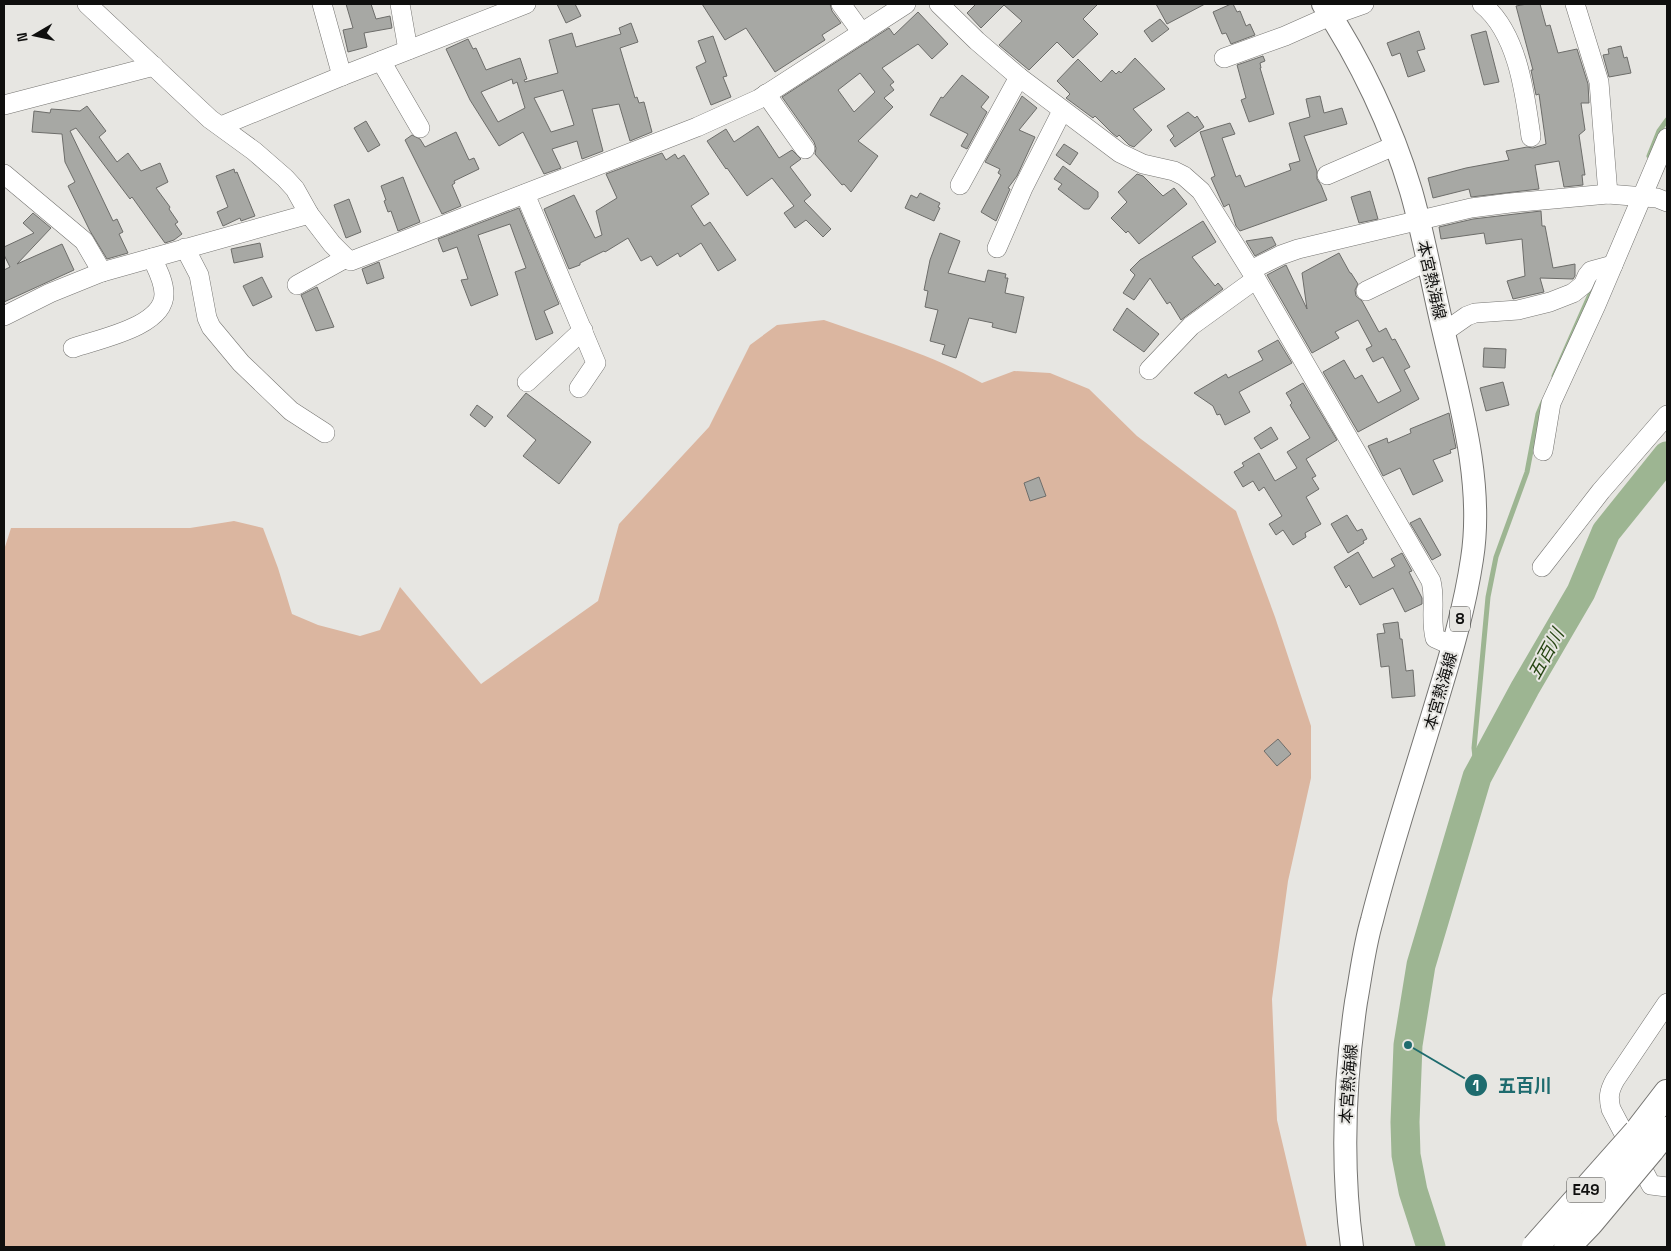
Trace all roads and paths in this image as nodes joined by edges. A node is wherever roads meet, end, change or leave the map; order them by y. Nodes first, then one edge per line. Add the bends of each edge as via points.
1 (87, 4) edge
2 (322, 4) edge
3 (400, 4) edge
4 (841, 4) edge
5 (906, 4) edge
6 (939, 4) edge
7 (1364, 4) edge
8 (1482, 4) edge
9 (1575, 4) edge
10 (522, 5) edge
11 (1327, 10) edge
12 (862, 33) junction
13 (408, 50) junction
14 (1224, 58) dead end
15 (381, 60) junction
16 (154, 66) junction
17 (342, 76) junction
18 (1019, 77) junction
19 (766, 94) junction
20 (4, 105) edge
21 (1062, 111) junction
22 (221, 126) junction
23 (420, 128) dead end
24 (1531, 137) dead end
25 (1667, 138) edge
26 (1394, 146) junction
27 (805, 149) dead end
28 (4, 174) edge
29 (1327, 175) dead end
30 (960, 184) dead end
31 (525, 194) junction
32 (1608, 194) junction
33 (1642, 197) junction
34 (1667, 202) edge
35 (309, 214) junction
36 (1419, 222) junction
37 (185, 248) junction
38 (997, 248) dead end
39 (152, 258) junction
40 (346, 258) junction
41 (1428, 261) junction
42 (1613, 266) junction
43 (102, 272) junction
44 (1253, 274) junction
45 (297, 285) dead end
46 (1366, 291) dead end
47 (4, 316) edge
48 (583, 330) junction
49 (1444, 332) junction
50 (73, 348) dead end
51 (1149, 370) dead end
52 (526, 382) dead end
53 (579, 388) dead end
54 (1667, 415) edge
55 (325, 432) dead end
56 (1543, 451) dead end
57 (1542, 567) dead end
58 (1453, 646) junction
59 (1667, 1003) edge
60 (1667, 1093) edge
61 (1667, 1130) edge
62 (1644, 1141) junction
63 (1667, 1187) edge
64 (1352, 1247) edge
65 (1535, 1247) edge
66 (1567, 1247) edge

1 - 16 street
2 - 17 street
3 - 13 street
4 - 12 street
5 - 12 street
6 - 18 street
7 - 11 street
8 - 24 street via 1493,12 1518,64
9 - 32 street via 1600,82
10 - 13 street
11 - 14 street via 1285,36
11 - 26 main road, 本宮熱海線 / 8 via 1365,77
12 - 19 street
13 - 15 street
15 - 17 street
15 - 23 street
16 - 20 street
16 - 22 street
17 - 22 street
18 - 21 street
18 - 30 street
19 - 27 street
19 - 31 street via 697,127
21 - 38 street
21 - 44 street via 1120,153 1143,164 1174,171 1192,181
22 - 35 street via 285,178
25 - 33 street
26 - 29 street
26 - 36 main road, 本宮熱海線 / 8
28 - 43 street via 84,240
31 - 40 street via 357,259 351,261
31 - 48 street
32 - 33 street
32 - 36 street via 1471,208
33 - 34 street
33 - 42 street
35 - 37 street
35 - 40 street
36 - 41 main road, 本宮熱海線 / 8
36 - 44 street via 1298,249 1281,255
37 - 39 street
37 - 55 street via 199,275 211,327 291,411
39 - 43 street
39 - 50 street via 164,284 162,304 156,314 147,322
40 - 45 street
41 - 46 street
41 - 49 main road, 本宮熱海線 / 8
42 - 49 street via 1592,271 1574,293 1530,308 1475,313
42 - 56 street via 1550,403
43 - 47 street
44 - 51 street via 1191,326
44 - 58 street via 1431,581 1435,638
48 - 52 street
48 - 53 street via 596,362
49 - 58 main road, 本宮熱海線 / 8 via 1469,443 1475,521 1473,554
54 - 57 street via 1601,491
58 - 64 main road, 本宮熱海線 / 8 via 1371,922 1360,979 1346,1092 1345,1185
59 - 63 street via 1609,1092 1611,1109 1651,1185
60 - 62 highway, E49
61 - 62 highway, E49
62 - 65 highway, E49, bridge
62 - 66 highway, E49, bridge via 1590,1223

